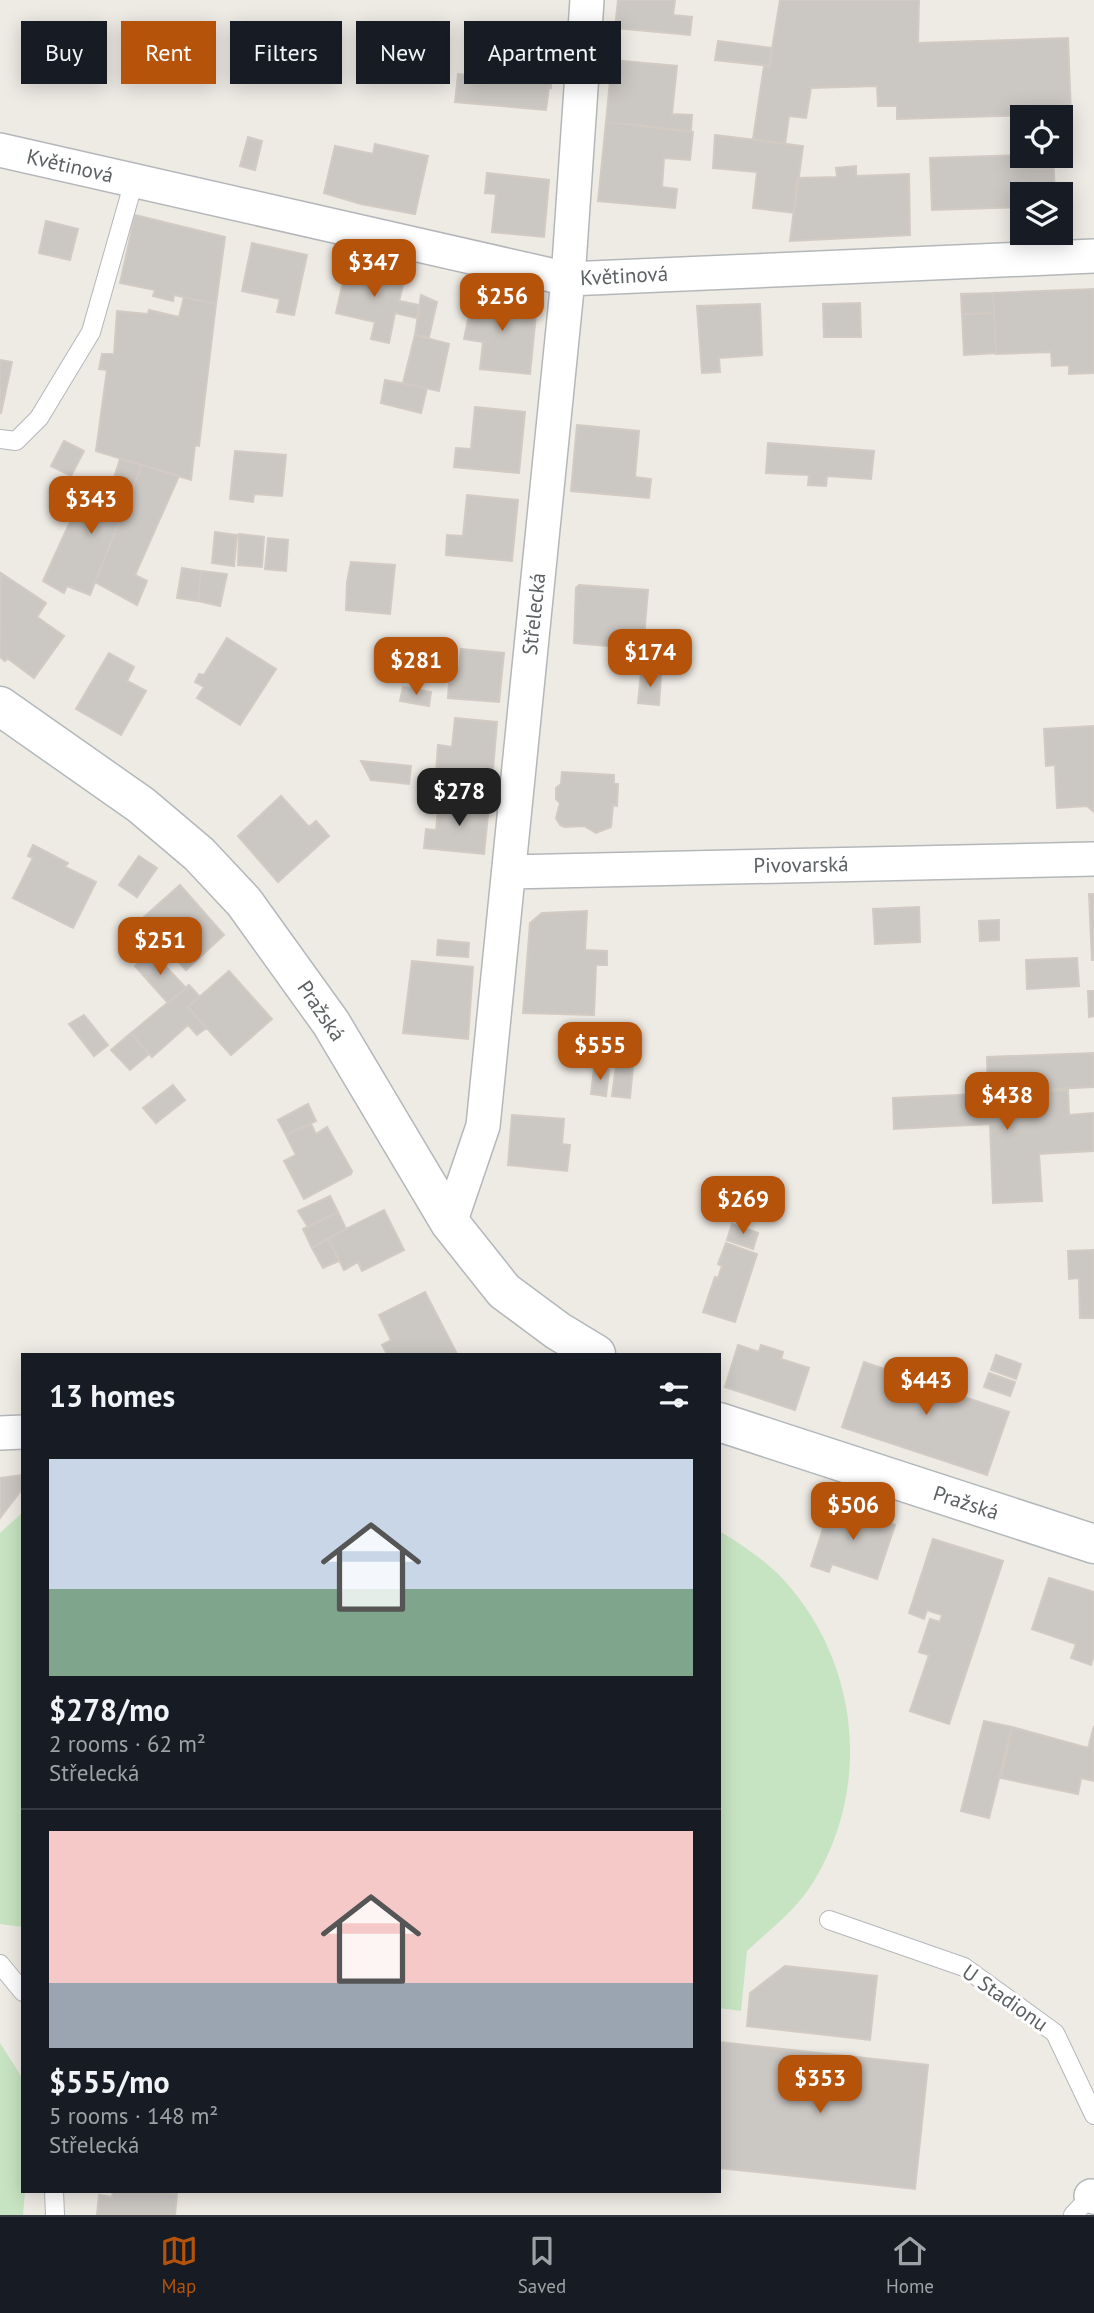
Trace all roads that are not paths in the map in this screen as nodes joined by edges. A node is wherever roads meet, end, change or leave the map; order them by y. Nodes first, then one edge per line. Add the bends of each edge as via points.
1 (587, 0) edge
2 (0, 150) edge
3 (134, 181) junction
4 (1094, 256) edge
5 (568, 279) junction
6 (0, 439) edge
7 (0, 706) edge
8 (1094, 859) edge
9 (509, 872) junction
10 (450, 1223) junction
11 (594, 1353) edge
12 (721, 1424) edge
13 (21, 1432) edge
14 (0, 1433) edge
15 (1094, 1544) edge
16 (828, 1920) dead end
17 (0, 1964) edge
18 (21, 1990) edge
19 (1094, 2115) edge
20 (54, 2193) edge
21 (55, 2215) edge

1 - 5 street, Střelecká
2 - 3 street, Květinová
3 - 5 street, Květinová
3 - 6 lane via 91,332 39,418 16,441
4 - 5 street, Květinová
5 - 9 street, Střelecká
7 - 10 main road, Pražská via 141,805 199,854 244,902 331,1023
8 - 9 street, Pivovarská
9 - 10 street, Střelecká via 482,1126
10 - 11 main road, Pražská via 504,1292
12 - 15 main road, Pražská
13 - 14 street
16 - 19 lane, U Stadionu via 964,1967 1055,2033
17 - 18 lane
20 - 21 lane

